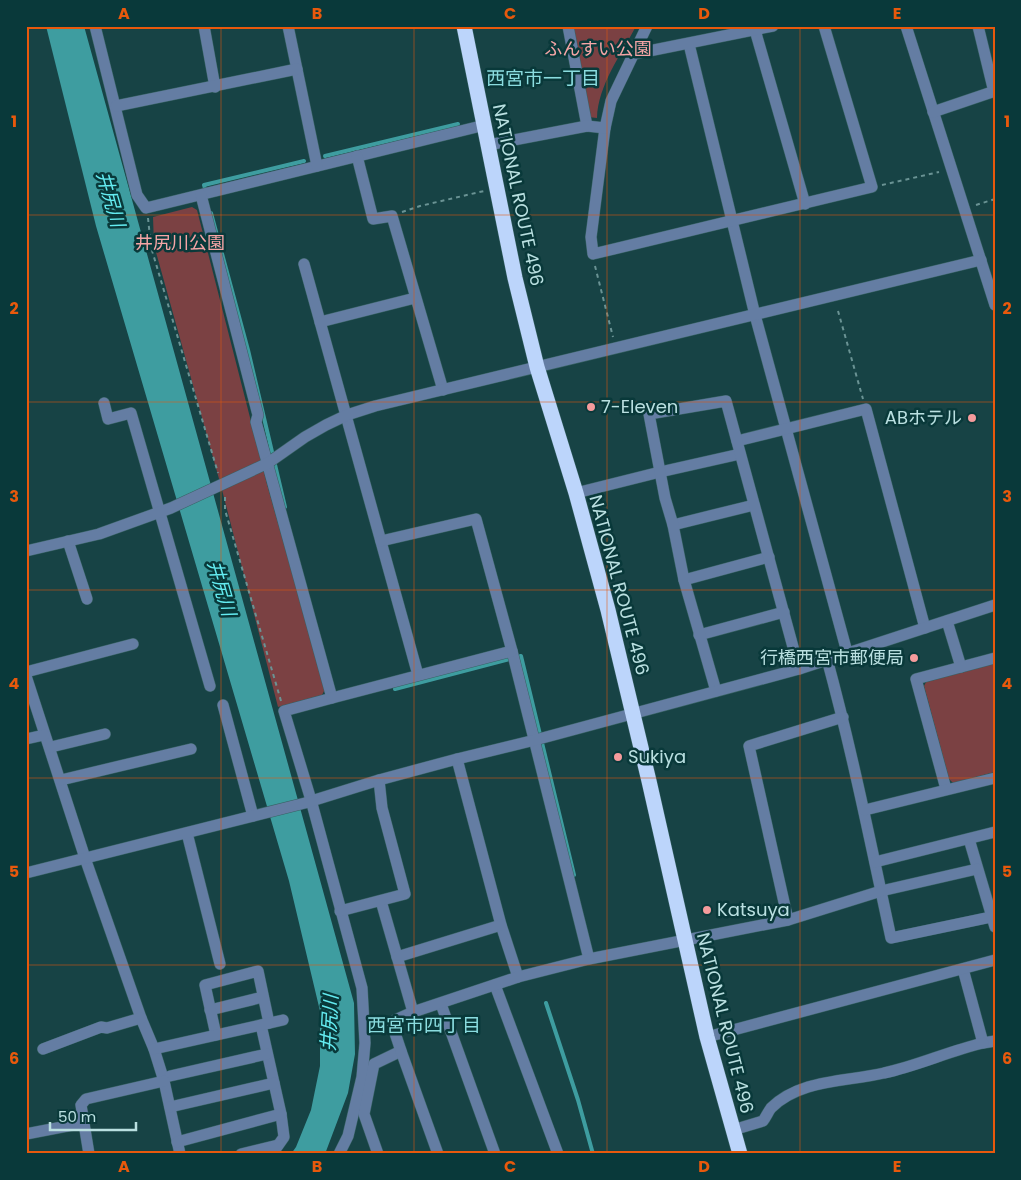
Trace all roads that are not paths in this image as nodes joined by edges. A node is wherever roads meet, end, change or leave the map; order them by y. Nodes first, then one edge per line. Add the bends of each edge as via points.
1 (95, 26) edge
2 (204, 26) edge
3 (288, 26) edge
4 (464, 26) edge
5 (568, 26) edge
6 (647, 26) edge
7 (773, 26) edge
8 (824, 26) edge
9 (906, 26) edge
10 (978, 26) edge
11 (755, 30) junction
12 (689, 44) junction
13 (634, 54) junction
14 (296, 70) junction
15 (215, 87) junction
16 (994, 91) edge
17 (116, 106) junction
18 (933, 112) junction
19 (485, 126) junction
20 (587, 126) junction
21 (606, 128) junction
22 (488, 145) junction
23 (357, 156) junction
24 (317, 166) junction
25 (201, 195) junction
26 (806, 204) junction
27 (733, 221) junction
28 (981, 260) junction
29 (304, 264) dead end
30 (415, 298) junction
31 (995, 305) edge
32 (755, 315) junction
33 (320, 322) junction
34 (537, 367) junction
35 (443, 390) junction
36 (104, 404) dead end
37 (347, 415) junction
38 (786, 428) junction
39 (738, 441) junction
40 (740, 454) junction
41 (268, 463) junction
42 (660, 472) junction
43 (576, 494) junction
44 (754, 505) junction
45 (159, 512) junction
46 (673, 525) junction
47 (381, 541) junction
48 (68, 542) junction
49 (26, 551) edge
50 (769, 558) junction
51 (684, 580) junction
52 (87, 599) dead end
53 (995, 605) edge
54 (784, 612) junction
55 (947, 620) junction
56 (925, 628) junction
57 (699, 635) junction
58 (133, 644) dead end
59 (512, 651) junction
60 (848, 652) junction
61 (995, 658) edge
62 (827, 659) junction
63 (961, 667) junction
64 (799, 670) junction
65 (26, 672) edge
66 (418, 675) junction
67 (26, 676) edge
68 (210, 686) dead end
69 (716, 691) junction
70 (332, 698) junction
71 (223, 705) dead end
72 (632, 714) junction
73 (842, 717) junction
74 (105, 734) dead end
75 (44, 735) junction
76 (26, 739) edge
77 (535, 740) junction
78 (51, 747) junction
79 (191, 749) dead end
80 (457, 759) junction
81 (995, 778) edge
82 (61, 780) junction
83 (379, 780) junction
84 (946, 789) junction
85 (308, 802) junction
86 (865, 810) junction
87 (256, 815) junction
88 (995, 832) edge
89 (187, 833) junction
90 (968, 839) junction
91 (85, 858) junction
92 (875, 862) junction
93 (977, 869) junction
94 (26, 873) edge
95 (881, 891) junction
96 (991, 893) edge
97 (381, 901) junction
98 (340, 911) junction
99 (788, 920) junction
100 (993, 922) edge
101 (501, 924) junction
102 (684, 939) junction
103 (397, 957) junction
104 (588, 959) junction
105 (995, 960) edge
106 (220, 964) dead end
107 (963, 969) junction
108 (518, 976) junction
109 (495, 985) junction
110 (263, 997) junction
111 (441, 1004) junction
112 (210, 1010) junction
113 (413, 1012) junction
114 (141, 1018) junction
115 (283, 1020) dead end
116 (265, 1024) junction
117 (216, 1035) junction
118 (707, 1038) junction
119 (995, 1041) edge
120 (983, 1043) junction
121 (43, 1049) dead end
122 (154, 1049) junction
123 (401, 1051) junction
124 (267, 1054) junction
125 (167, 1079) junction
126 (274, 1083) junction
127 (170, 1107) junction
128 (280, 1114) junction
129 (83, 1122) junction
130 (733, 1130) junction
131 (26, 1134) edge
132 (177, 1142) junction
133 (275, 1149) edge
134 (89, 1154) edge
135 (180, 1154) edge
136 (242, 1154) edge
137 (339, 1154) edge
138 (378, 1154) edge
139 (438, 1154) edge
140 (496, 1154) edge
141 (558, 1154) edge
142 (740, 1154) edge

1 - 17 street
2 - 15 street
3 - 14 street
4 - 19 highway, NATIONAL ROUTE 496
5 - 20 street
6 - 13 street
7 - 11 street
8 - 26 street via 872,187
9 - 18 street
10 - 16 street
11 - 12 street
11 - 26 street
12 - 13 street
12 - 27 street
13 - 21 street via 611,101
14 - 15 street
14 - 24 street
15 - 17 street
16 - 18 street
17 - 25 street via 137,195 146,208
18 - 28 street
19 - 22 highway, NATIONAL ROUTE 496
19 - 23 street
20 - 21 street
20 - 22 street
21 - 27 street via 591,237 593,254
22 - 34 highway, NATIONAL ROUTE 496
23 - 24 street
23 - 30 street via 373,219 392,216
24 - 25 street
25 - 41 street
26 - 27 street
27 - 32 street
28 - 31 street
28 - 32 street
29 - 33 street
30 - 33 street
30 - 35 street
32 - 34 street
32 - 38 street
33 - 37 street
34 - 35 street
34 - 43 highway, NATIONAL ROUTE 496
35 - 37 street
36 - 45 street via 108,419 131,413
37 - 41 street via 305,437
37 - 47 street
38 - 39 street
38 - 56 street via 866,409
38 - 60 street
39 - 40 street
39 - 42 street via 726,401 649,414
40 - 42 street
40 - 44 street
41 - 45 street via 223,490
41 - 70 street
42 - 43 street
42 - 46 street
43 - 72 highway, NATIONAL ROUTE 496
44 - 46 street
44 - 50 street
45 - 48 street
45 - 68 street
46 - 51 street
47 - 59 street via 476,518
47 - 66 street
48 - 49 street
48 - 52 street
50 - 51 street
50 - 54 street
51 - 57 street
53 - 55 street
54 - 57 street
54 - 64 street
55 - 56 street
55 - 63 street
56 - 60 street
57 - 69 street
58 - 65 street
59 - 66 street
59 - 77 street
60 - 62 street
61 - 63 street
62 - 64 street
62 - 73 street
63 - 84 street via 916,679
64 - 69 street
66 - 70 street
67 - 75 street
69 - 72 street
70 - 85 street via 284,711
71 - 87 street
72 - 77 street
72 - 102 highway, NATIONAL ROUTE 496
73 - 86 street
73 - 99 street via 749,746
74 - 78 street
75 - 76 street
75 - 78 street
77 - 80 street
77 - 104 street
78 - 82 street
79 - 82 street
80 - 83 street
80 - 101 street
81 - 84 street
82 - 91 street
83 - 85 street
83 - 97 street via 382,808 405,894
84 - 86 street
85 - 87 street
85 - 98 street
86 - 92 street
87 - 89 street
88 - 90 street
89 - 91 street
89 - 106 street
90 - 92 street
90 - 93 street
91 - 94 street
91 - 114 street
92 - 95 street
93 - 95 street
93 - 96 street
95 - 99 street
95 - 100 street via 891,938
96 - 100 street
97 - 98 street
97 - 103 street
98 - 137 street via 362,988 365,1043 362,1077 348,1136
99 - 102 street
101 - 103 street
101 - 108 street
102 - 104 street
102 - 118 highway, NATIONAL ROUTE 496
103 - 113 street
104 - 108 street
105 - 107 street
107 - 118 street
107 - 120 street
108 - 109 street
109 - 111 street
109 - 141 street
110 - 112 street
110 - 112 street via 258,971 205,985
110 - 116 street
111 - 113 street
111 - 140 street
112 - 117 street
113 - 123 street via 396,1020 393,1027
114 - 121 street via 101,1027
114 - 122 street
115 - 116 street
116 - 117 street
116 - 124 street
117 - 122 street
118 - 130 highway, NATIONAL ROUTE 496
119 - 120 street
120 - 130 street via 884,1073 825,1082 801,1090 771,1108 763,1121
122 - 125 street
123 - 138 street via 374,1064 364,1114
123 - 139 street
124 - 125 street
124 - 126 street
125 - 127 street
125 - 129 street via 86,1099 81,1106
126 - 127 street
126 - 128 street
127 - 132 street
128 - 132 street
128 - 133 street via 284,1137
129 - 131 street
129 - 134 street
130 - 142 highway, NATIONAL ROUTE 496
132 - 135 street
133 - 136 street

